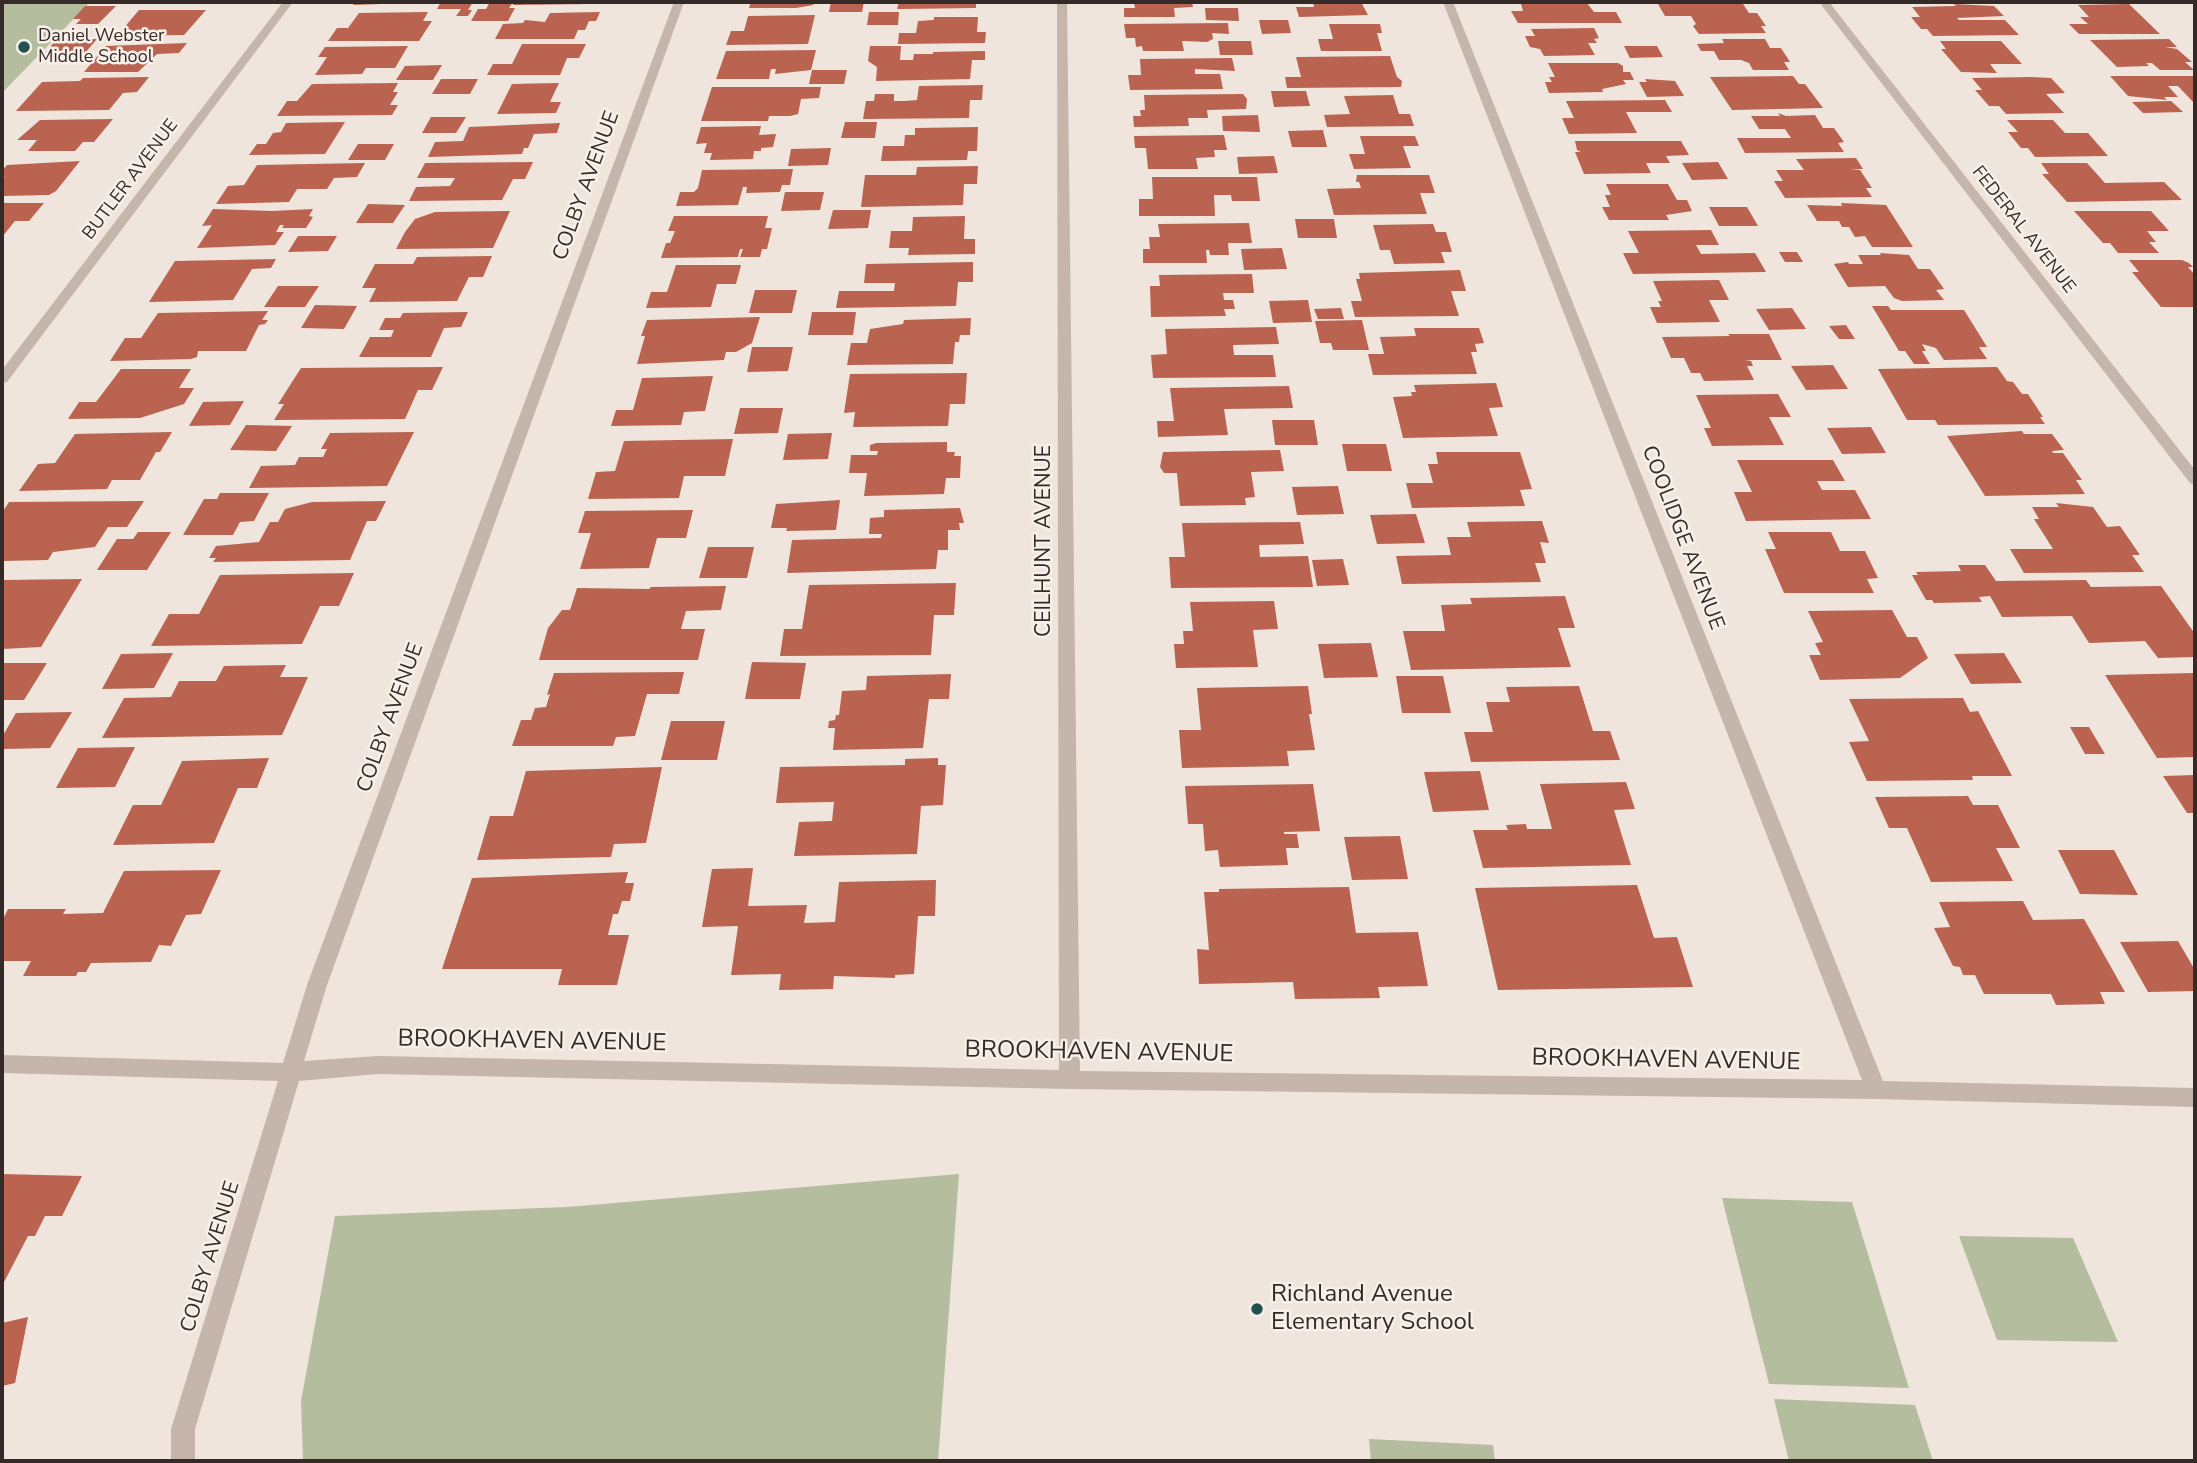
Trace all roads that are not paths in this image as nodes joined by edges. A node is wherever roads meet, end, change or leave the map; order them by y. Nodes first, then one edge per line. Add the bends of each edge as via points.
1 (288, 2) edge
2 (679, 2) edge
3 (1062, 2) edge
4 (1448, 2) edge
5 (1824, 2) edge
6 (2, 379) edge
7 (2195, 480) edge
8 (2, 1064) edge
9 (289, 1072) junction
10 (1070, 1080) junction
11 (1877, 1090) junction
12 (2195, 1098) edge
13 (183, 1461) edge

1 - 6 street, BUTLER AVENUE
2 - 9 street, COLBY AVENUE
3 - 10 street, CEILHUNT AVENUE
4 - 11 street, COOLIDGE AVENUE
5 - 7 street, FEDERAL AVENUE
8 - 9 street, BROOKHAVEN AVENUE
9 - 10 street, BROOKHAVEN AVENUE via 378,1065
9 - 13 street, COLBY AVENUE via 183,1429
10 - 11 street, BROOKHAVEN AVENUE
11 - 12 street, BROOKHAVEN AVENUE

